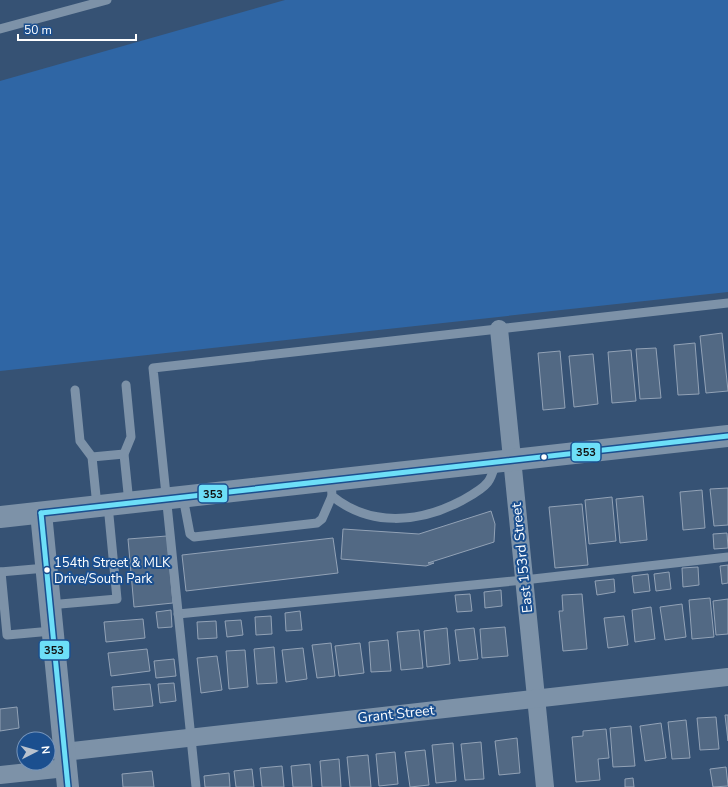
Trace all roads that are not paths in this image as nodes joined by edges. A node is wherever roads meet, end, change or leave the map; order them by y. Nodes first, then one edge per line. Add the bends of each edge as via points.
1 (106, 0) edge
2 (0, 29) edge
3 (728, 303) edge
4 (499, 329) junction
5 (126, 385) dead end
6 (75, 390) dead end
7 (728, 436) edge
8 (124, 454) junction
9 (92, 457) junction
10 (504, 461) junction
11 (331, 488) junction
12 (175, 498) junction
13 (129, 503) junction
14 (102, 506) junction
15 (40, 513) junction
16 (0, 517) edge
17 (728, 557) edge
18 (46, 568) junction
19 (1, 572) edge
20 (524, 580) junction
21 (49, 605) junction
22 (178, 614) junction
23 (52, 631) junction
24 (728, 677) edge
25 (536, 699) junction
26 (191, 738) junction
27 (66, 769) edge
28 (0, 775) edge
29 (196, 787) edge
30 (544, 787) edge

1 - 2 lane
3 - 4 lane
4 - 10 street, East 153rd Street
4 - 12 lane via 153,368
5 - 8 lane via 131,436
6 - 9 lane via 80,441
7 - 10 street
8 - 9 lane
8 - 13 lane
9 - 14 lane
10 - 11 street
10 - 11 lane via 488,482 471,496 442,511 416,518 394,518 350,509
10 - 20 street, East 153rd Street
11 - 12 street
11 - 12 lane via 322,519 317,523 194,537 190,534
12 - 13 street
12 - 22 lane
13 - 14 street
14 - 15 street
14 - 21 lane via 118,599
15 - 16 street
15 - 18 street
17 - 20 lane
18 - 19 lane
18 - 21 street
19 - 23 lane via 8,635
20 - 22 lane
20 - 25 street, East 153rd Street
21 - 23 street
22 - 26 lane
23 - 27 street
24 - 25 street, Grant Street
25 - 26 street, Grant Street
25 - 30 street, East 153rd Street
26 - 27 street, Grant Street
26 - 29 lane
27 - 28 street, Grant Street

